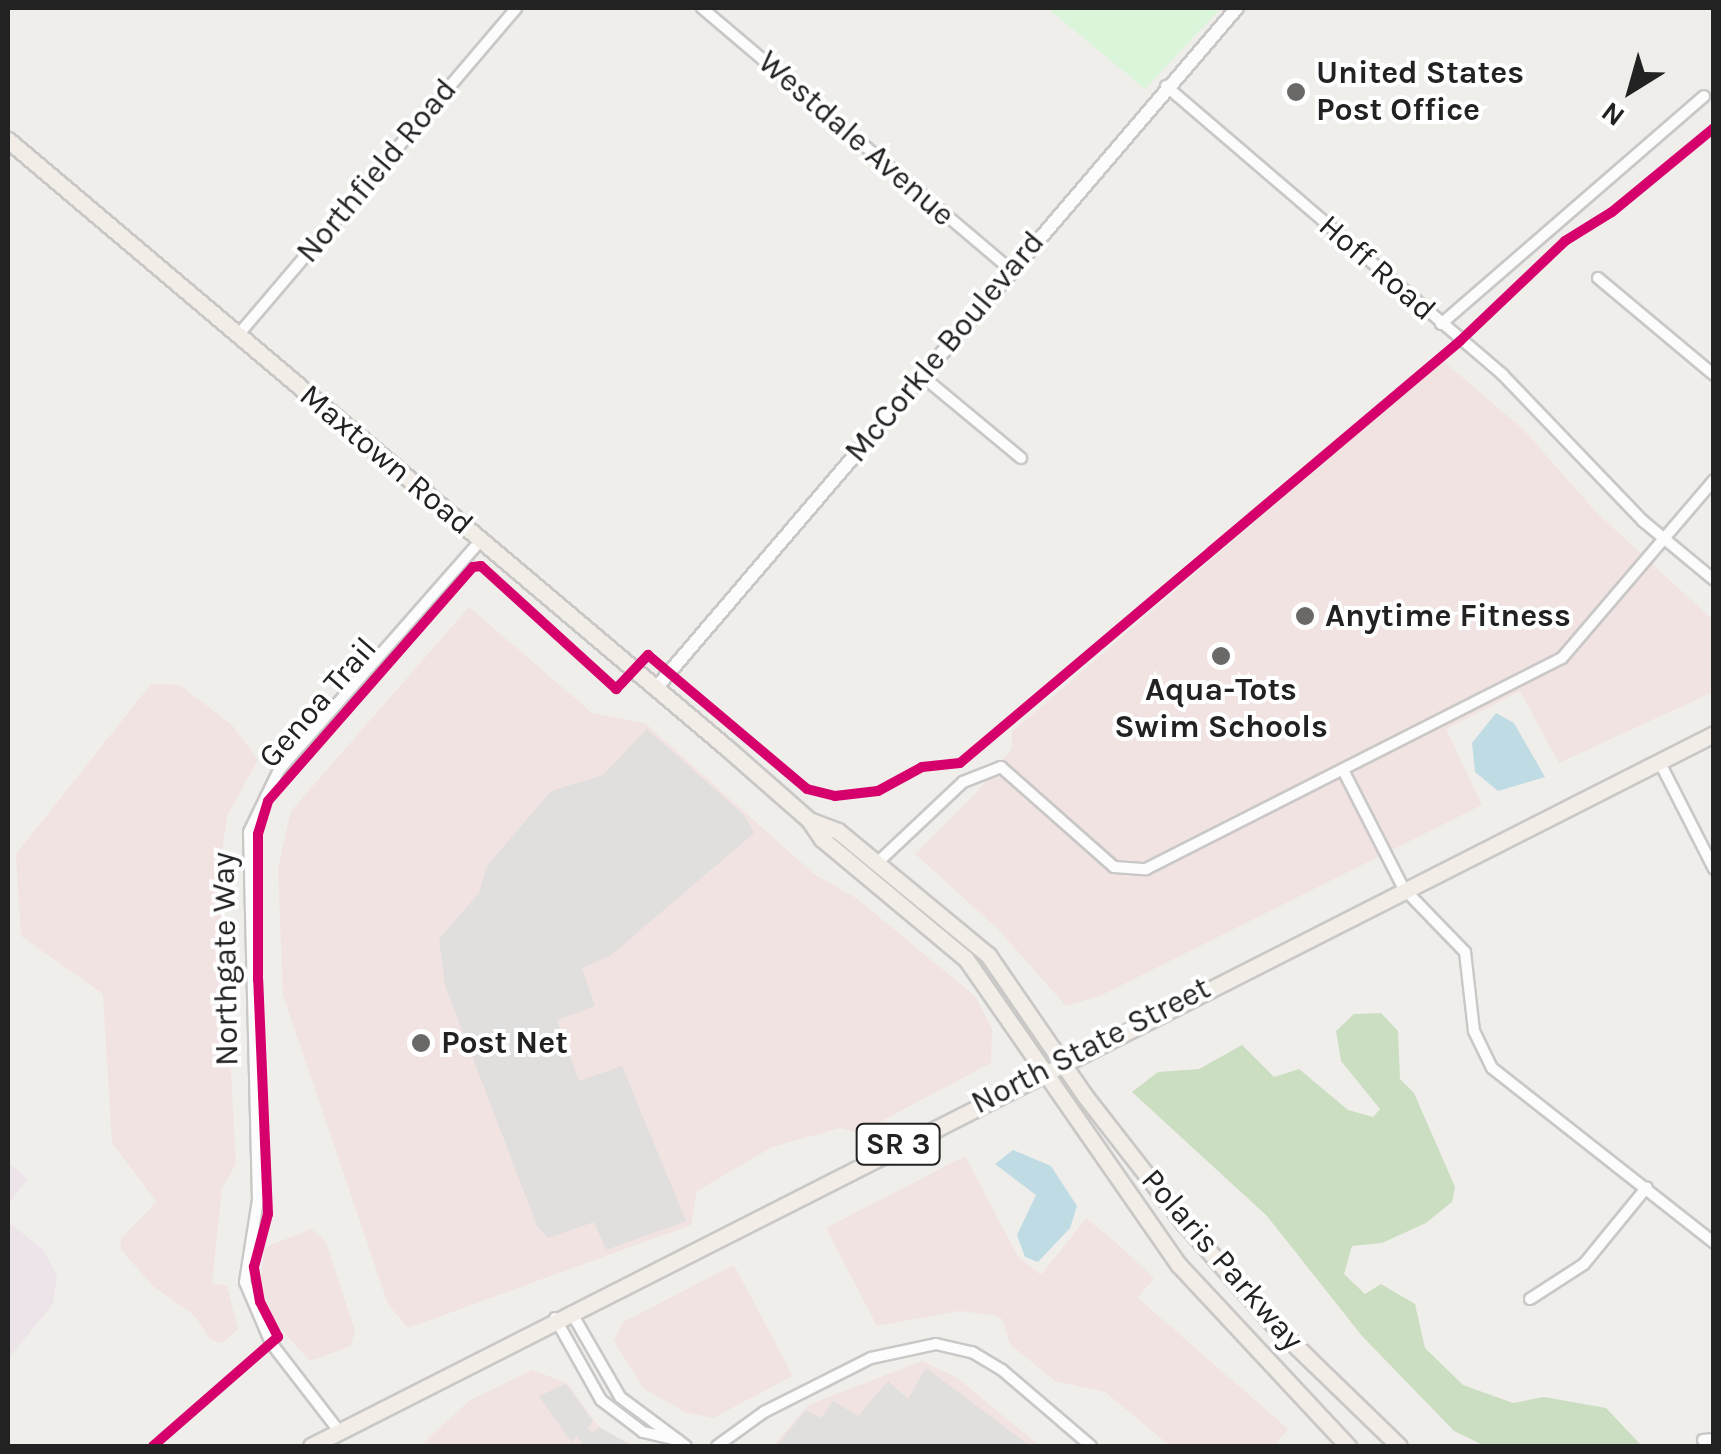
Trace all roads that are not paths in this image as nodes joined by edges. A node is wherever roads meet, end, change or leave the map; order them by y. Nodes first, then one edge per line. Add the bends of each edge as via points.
1 (516, 8) edge
2 (702, 8) edge
3 (1237, 8) edge
4 (1166, 86) junction
5 (1704, 96) dead end
6 (8, 140) edge
7 (1010, 269) junction
8 (1598, 278) dead end
9 (1441, 324) junction
10 (239, 334) junction
11 (921, 374) junction
12 (1714, 375) edge
13 (1020, 458) dead end
14 (1714, 480) edge
15 (481, 540) junction
16 (1664, 540) junction
17 (1714, 580) edge
18 (656, 688) junction
19 (1714, 734) edge
20 (1659, 761) junction
21 (1343, 770) junction
22 (809, 820) junction
23 (877, 862) junction
24 (1714, 868) edge
25 (860, 871) junction
26 (1404, 888) junction
27 (938, 910) junction
28 (1060, 1062) junction
29 (1043, 1070) junction
30 (1648, 1187) junction
31 (1714, 1243) edge
32 (1530, 1299) dead end
33 (562, 1314) junction
34 (338, 1431) junction
35 (682, 1443) edge
36 (312, 1446) edge
37 (718, 1446) edge
38 (1091, 1446) edge
39 (1348, 1446) edge
40 (1398, 1446) edge

1 - 10 street, Northfield Road
2 - 7 street, Westdale Avenue
3 - 4 street, McCorkle Boulevard
4 - 7 street, McCorkle Boulevard
4 - 9 street, Hoff Road
5 - 9 street
6 - 10 main road, Maxtown Road
7 - 11 street, McCorkle Boulevard
8 - 12 street
9 - 16 street, Hoff Road via 1531,402
10 - 15 main road, Maxtown Road
11 - 13 street
11 - 18 street, McCorkle Boulevard
14 - 16 street
15 - 18 main road, Maxtown Road
15 - 34 street, Northgate Way via 279,770 249,832 258,1200 245,1282 271,1344
16 - 17 street, Hoff Road
16 - 21 street via 1562,658
18 - 22 main road, Maxtown Road
19 - 20 main road, North State Street / SR 3
20 - 24 street
20 - 26 main road, North State Street / SR 3
21 - 23 street via 1146,870 1126,872 1001,768 987,768
21 - 26 street
22 - 23 main road, Maxtown Road via 838,830
22 - 25 main road, Maxtown Road
23 - 27 main road, Maxtown Road
25 - 27 main road via 872,872 926,911
25 - 29 main road, Maxtown Road via 966,959
26 - 28 main road, North State Street / SR 3
26 - 30 street via 1465,952 1476,1040 1492,1068
27 - 28 main road, Maxtown Road via 988,955
28 - 29 main road, North State Street / SR 3
28 - 40 main road, Polaris Parkway via 1226,1272
29 - 33 main road, North State Street / SR 3
29 - 39 main road, Polaris Parkway via 1179,1266
30 - 31 street
30 - 32 street via 1584,1264
33 - 34 main road, North State Street / SR 3
33 - 35 street via 620,1398
33 - 35 street via 601,1400 643,1432
34 - 36 main road, North State Street / SR 3
37 - 38 street via 764,1412 871,1358 936,1344 972,1352 1002,1370

